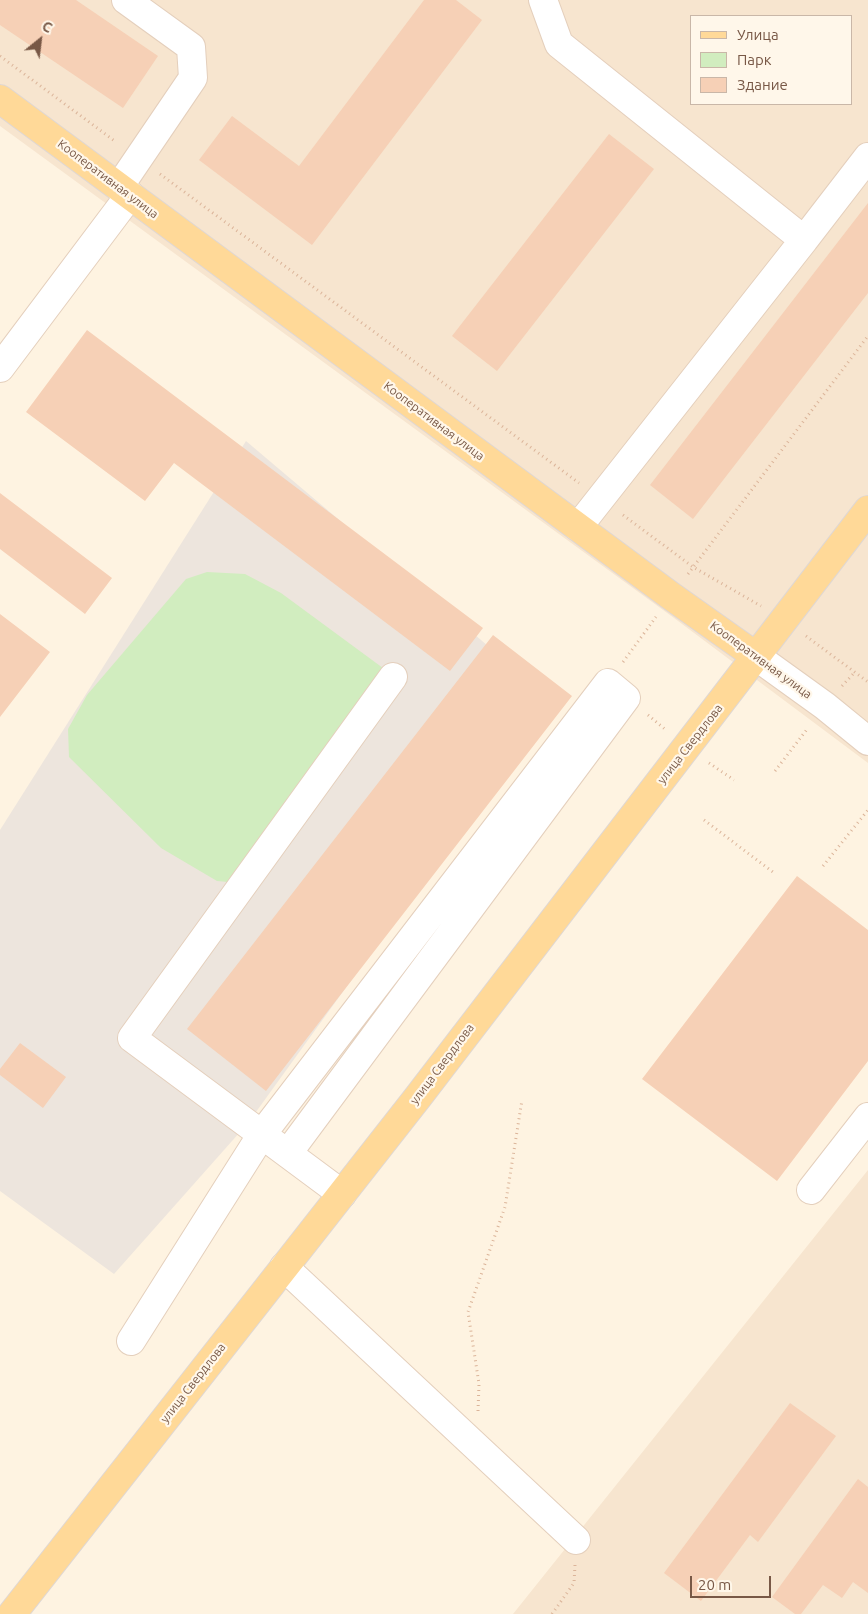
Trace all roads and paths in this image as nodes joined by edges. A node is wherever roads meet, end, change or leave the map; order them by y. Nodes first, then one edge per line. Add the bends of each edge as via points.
1 (126, 0) edge
2 (543, 0) edge
3 (0, 56) edge
4 (0, 99) edge
5 (868, 157) edge
6 (139, 158) junction
7 (124, 191) junction
8 (804, 240) junction
9 (868, 336) edge
10 (0, 368) edge
11 (600, 498) junction
12 (868, 510) edge
13 (578, 527) junction
14 (693, 567) junction
15 (671, 596) junction
16 (785, 620) junction
17 (757, 657) junction
18 (394, 677) dead end
19 (868, 682) edge
20 (608, 683) junction
21 (825, 706) junction
22 (868, 741) edge
23 (775, 771) dead end
24 (868, 810) edge
25 (704, 820) dead end
26 (823, 866) dead end
27 (773, 872) dead end
28 (522, 1100) dead end
29 (868, 1117) edge
30 (262, 1134) junction
31 (288, 1153) junction
32 (811, 1190) dead end
33 (342, 1194) junction
34 (284, 1267) junction
35 (131, 1341) dead end
36 (476, 1446) junction
37 (576, 1540) joint
38 (12, 1614) edge
39 (552, 1614) edge

1 - 6 street via 191,47 193,78
2 - 8 street via 560,44
3 - 6 path
4 - 7 main road, Кооперативная улица
5 - 8 street
6 - 7 street
6 - 11 path
7 - 10 street
7 - 13 main road, Кооперативная улица
8 - 11 street
9 - 14 path
11 - 13 street
11 - 14 path
12 - 16 main road, улица Свердлова
13 - 15 main road, Кооперативная улица
14 - 15 path
14 - 16 path
15 - 17 main road, Кооперативная улица
15 - 20 path
16 - 17 main road, улица Свердлова
16 - 19 path
17 - 21 street, Кооперативная улица
17 - 33 main road, улица Свердлова
18 - 30 street via 132,1038
20 - 30 street
20 - 31 street via 626,698
21 - 22 street, Кооперативная улица
21 - 23 path
24 - 26 path
25 - 27 path
28 - 36 path via 505,1207 468,1312 479,1384
29 - 32 street
30 - 31 street
30 - 35 street
31 - 33 street
33 - 34 main road, улица Свердлова
34 - 36 street
34 - 38 main road, улица Свердлова
36 - 37 street
37 - 39 path via 574,1583

